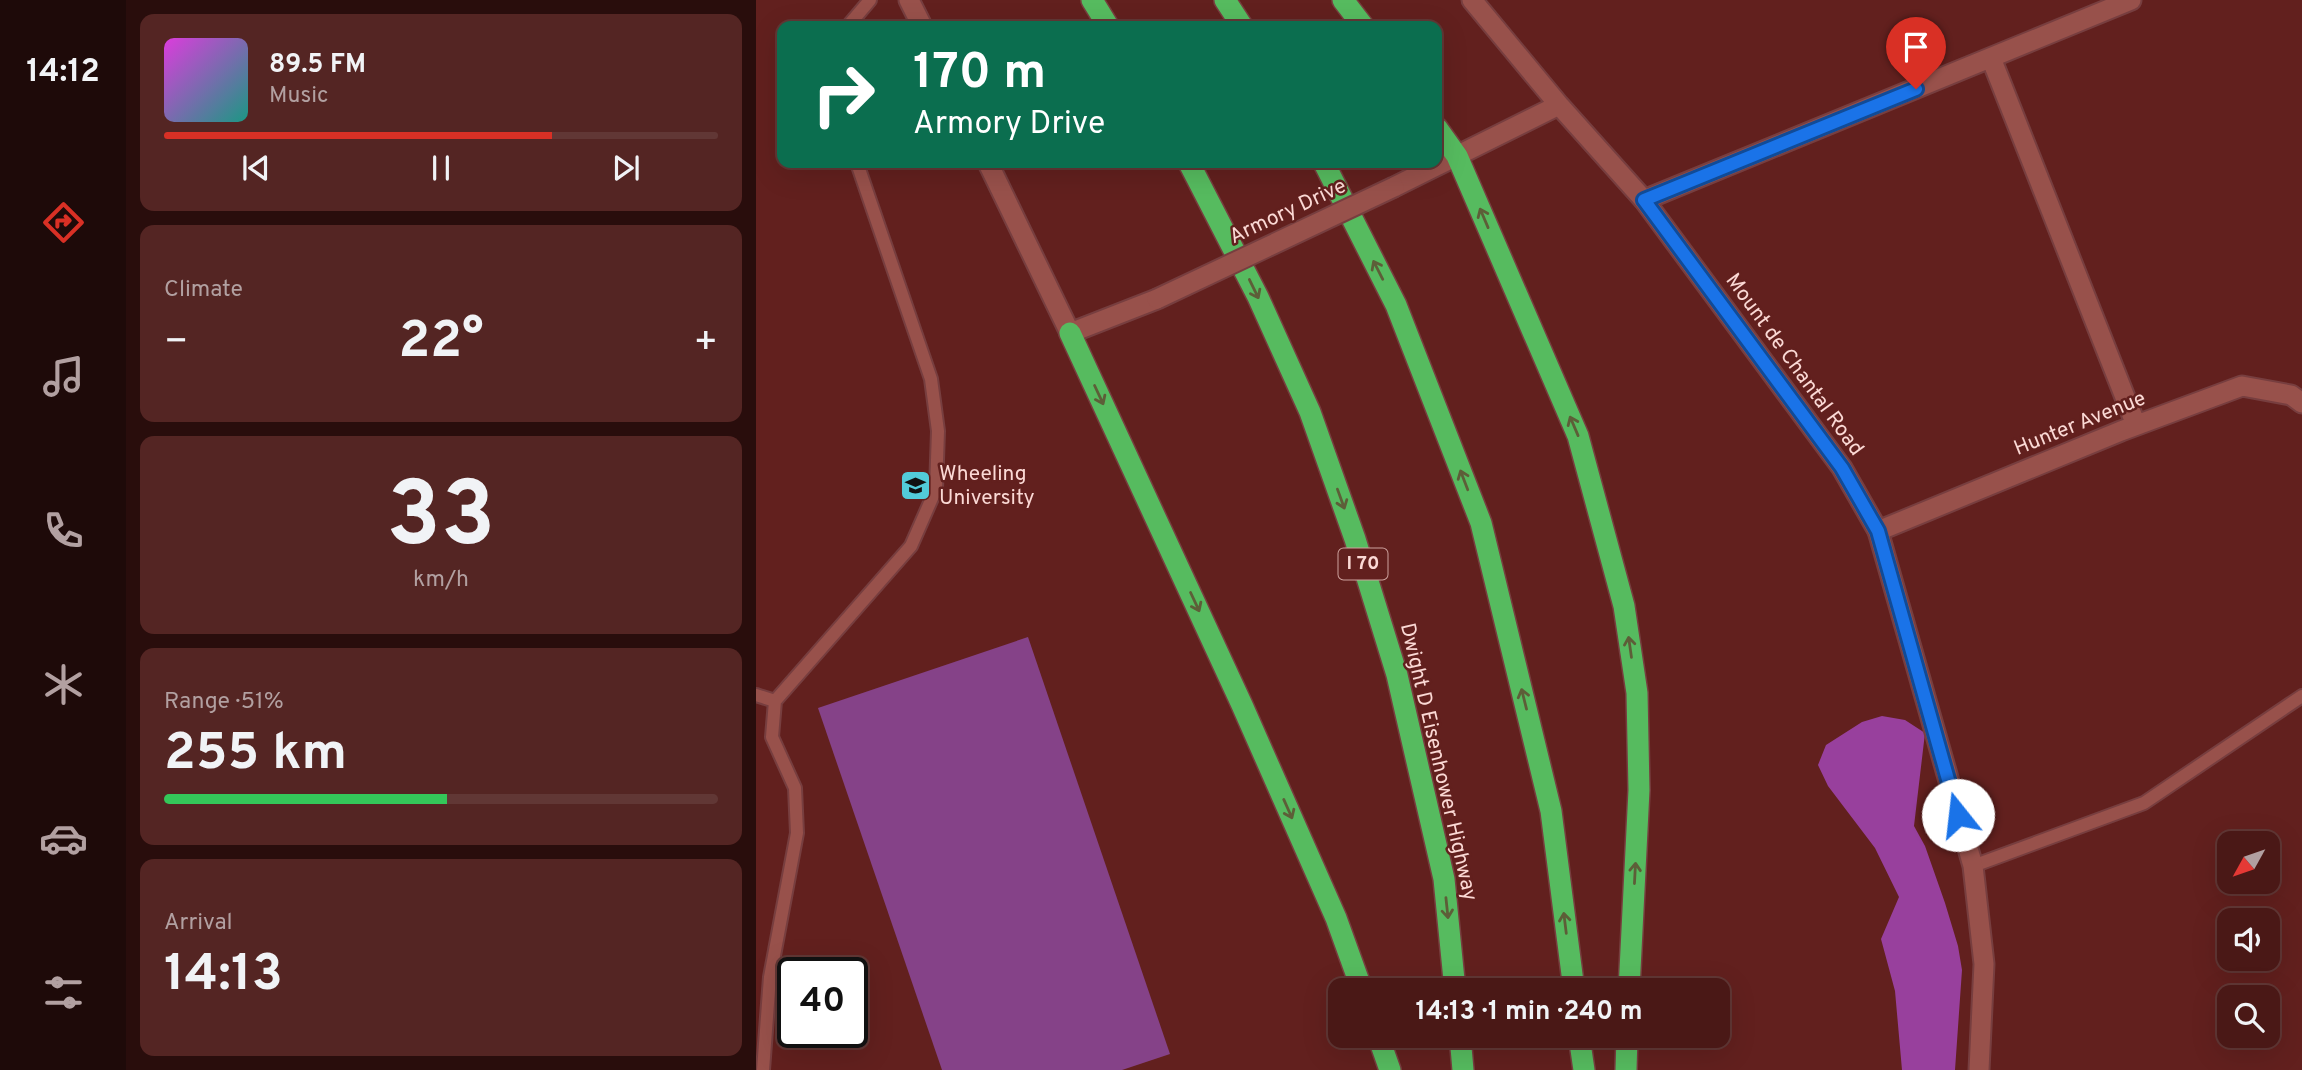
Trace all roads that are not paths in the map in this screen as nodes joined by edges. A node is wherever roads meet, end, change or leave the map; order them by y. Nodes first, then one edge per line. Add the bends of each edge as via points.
1 (870, 0) edge
2 (909, 0) edge
3 (1092, 0) edge
4 (1225, 0) edge
5 (1343, 0) edge
6 (1472, 0) edge
7 (2131, 0) edge
8 (852, 21) edge
9 (920, 21) edge
10 (1105, 21) edge
11 (1239, 21) edge
12 (1359, 21) edge
13 (1991, 58) junction
14 (1559, 105) junction
15 (1442, 135) edge
16 (1457, 156) junction
17 (1442, 163) edge
18 (859, 168) edge
19 (990, 168) edge
20 (1192, 168) edge
21 (1327, 168) edge
22 (1433, 168) edge
23 (1644, 200) junction
24 (1070, 333) junction
25 (2302, 403) edge
26 (2136, 425) junction
27 (1878, 531) junction
28 (756, 695) edge
29 (2302, 696) edge
30 (775, 701) junction
31 (1972, 866) junction
32 (1358, 978) edge
33 (1454, 978) edge
34 (1572, 978) edge
35 (1630, 978) edge
36 (1382, 1048) edge
37 (1461, 1048) edge
38 (1581, 1048) edge
39 (1627, 1048) edge
40 (763, 1070) edge
41 (1390, 1070) edge
42 (1463, 1070) edge
43 (1584, 1070) edge
44 (1626, 1070) edge
45 (1979, 1070) edge

1 - 8 lane
2 - 9 street
3 - 10 highway
4 - 11 highway
5 - 12 highway
6 - 14 street, Mount de Chantal Road
7 - 13 street
13 - 23 street
13 - 26 street
14 - 16 street, Armory Drive
14 - 23 street, Mount de Chantal Road
15 - 16 highway
16 - 17 street, Armory Drive, bridge
35 -> 16 highway via 1639,790 1637,693 1624,606 1578,436
18 - 30 lane via 931,379 938,431 936,489 911,546
19 - 24 street
20 -> 33 highway, Dwight D Eisenhower Highway / I 70 via 1310,412 1355,539 1397,675 1444,878
34 -> 21 highway via 1551,811 1481,523 1396,305
22 - 24 street, Armory Drive, bridge via 1157,299
23 - 27 street, Mount de Chantal Road via 1842,468
24 -> 32 highway via 1242,705
25 - 26 street, Hunter Avenue via 2291,395 2242,386
26 - 27 street, Hunter Avenue
27 - 31 street, Mount de Chantal Road
28 - 30 lane
29 - 31 lane via 2144,803
30 - 40 lane via 772,737 795,788 797,833 770,977
31 - 45 street, Mount de Chantal Road via 1984,964
36 - 41 highway
37 - 42 highway
38 - 43 highway
39 - 44 highway

